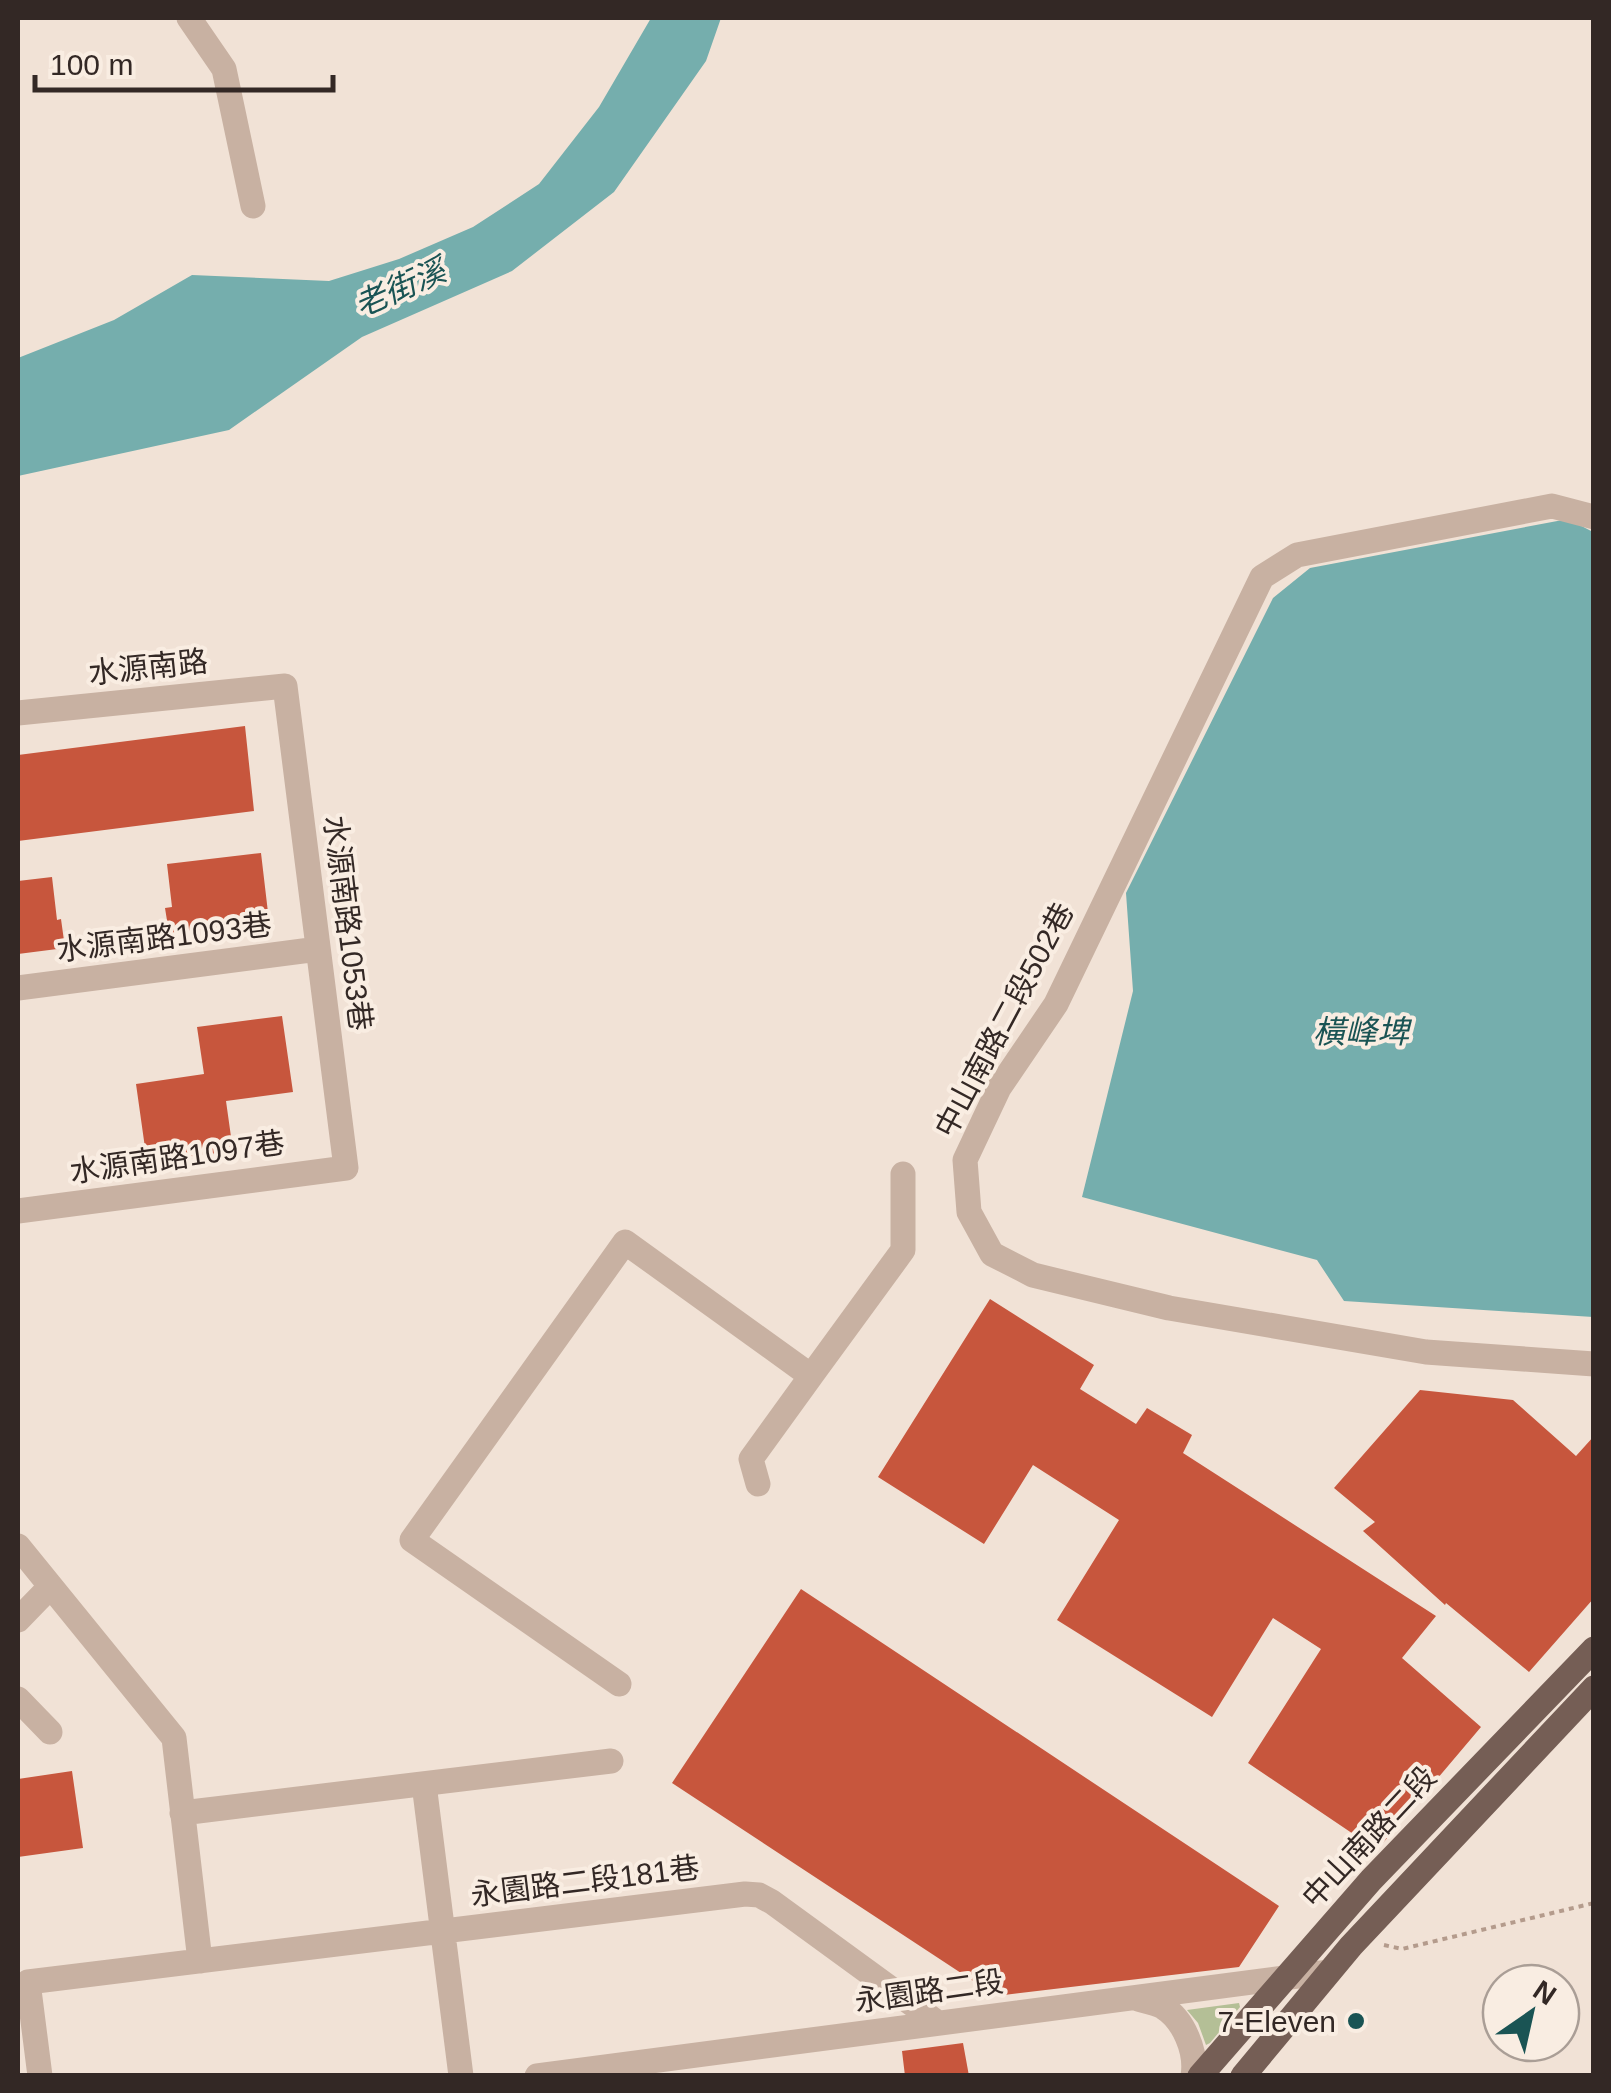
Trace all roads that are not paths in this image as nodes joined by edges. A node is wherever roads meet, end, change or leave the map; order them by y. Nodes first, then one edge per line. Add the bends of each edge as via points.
1 (189, 18) edge
2 (252, 206) dead end
3 (1594, 518) edge
4 (285, 686) joint
5 (18, 713) edge
6 (318, 950) junction
7 (18, 988) edge
8 (346, 1168) joint
9 (902, 1174) dead end
10 (18, 1211) edge
11 (1594, 1364) edge
12 (811, 1376) junction
13 (758, 1484) dead end
14 (18, 1546) edge
15 (50, 1587) junction
16 (18, 1620) edge
17 (1594, 1650) edge
18 (619, 1684) dead end
19 (1594, 1688) edge
20 (18, 1699) edge
21 (50, 1732) dead end
22 (611, 1761) dead end
23 (424, 1784) junction
24 (182, 1813) junction
25 (1371, 1880) junction
26 (1394, 1898) junction
27 (443, 1931) junction
28 (200, 1961) junction
29 (1329, 1972) junction
30 (1284, 1977) junction
31 (1133, 1997) junction
32 (938, 2023) junction
33 (40, 2076) edge
34 (461, 2076) edge
35 (537, 2076) edge
36 (1196, 2076) edge
37 (1244, 2076) edge

1 - 2 street via 224,69
3 - 11 street, 中山南路二段502巷 via 1552,506 1298,554 1262,577 1056,1004 999,1088 965,1160 969,1212 992,1254 1033,1275 1169,1308 1426,1352
4 - 5 street, 水源南路
4 - 6 street, 水源南路1053巷
6 - 7 street, 水源南路1093巷
6 - 8 street, 水源南路1053巷
8 - 10 street, 水源南路1097巷
9 - 12 street via 903,1250
12 - 13 street via 752,1459
12 - 18 street via 625,1242 412,1540
14 - 15 street
15 - 16 street
15 - 24 street via 174,1738
17 - 25 main road, 中山南路二段
19 - 26 main road, 中山南路二段
20 - 21 street
22 - 23 street
23 - 24 street
23 - 27 street
24 - 28 street
25 - 26 street
25 - 30 main road, 中山南路二段
26 - 29 main road, 中山南路二段
27 - 28 street, 永園路二段181巷
27 - 32 street, 永園路二段181巷 via 759,1895
27 - 34 street
28 - 33 street, 永園路二段181巷 via 28,1982
29 - 30 street, 永園路二段
29 - 37 main road, 中山南路二段
30 - 31 street, 永園路二段
30 - 36 main road, 中山南路二段
31 - 32 street, 永園路二段
31 - 36 street via 1162,2007 1180,2025
32 - 35 street, 永園路二段

